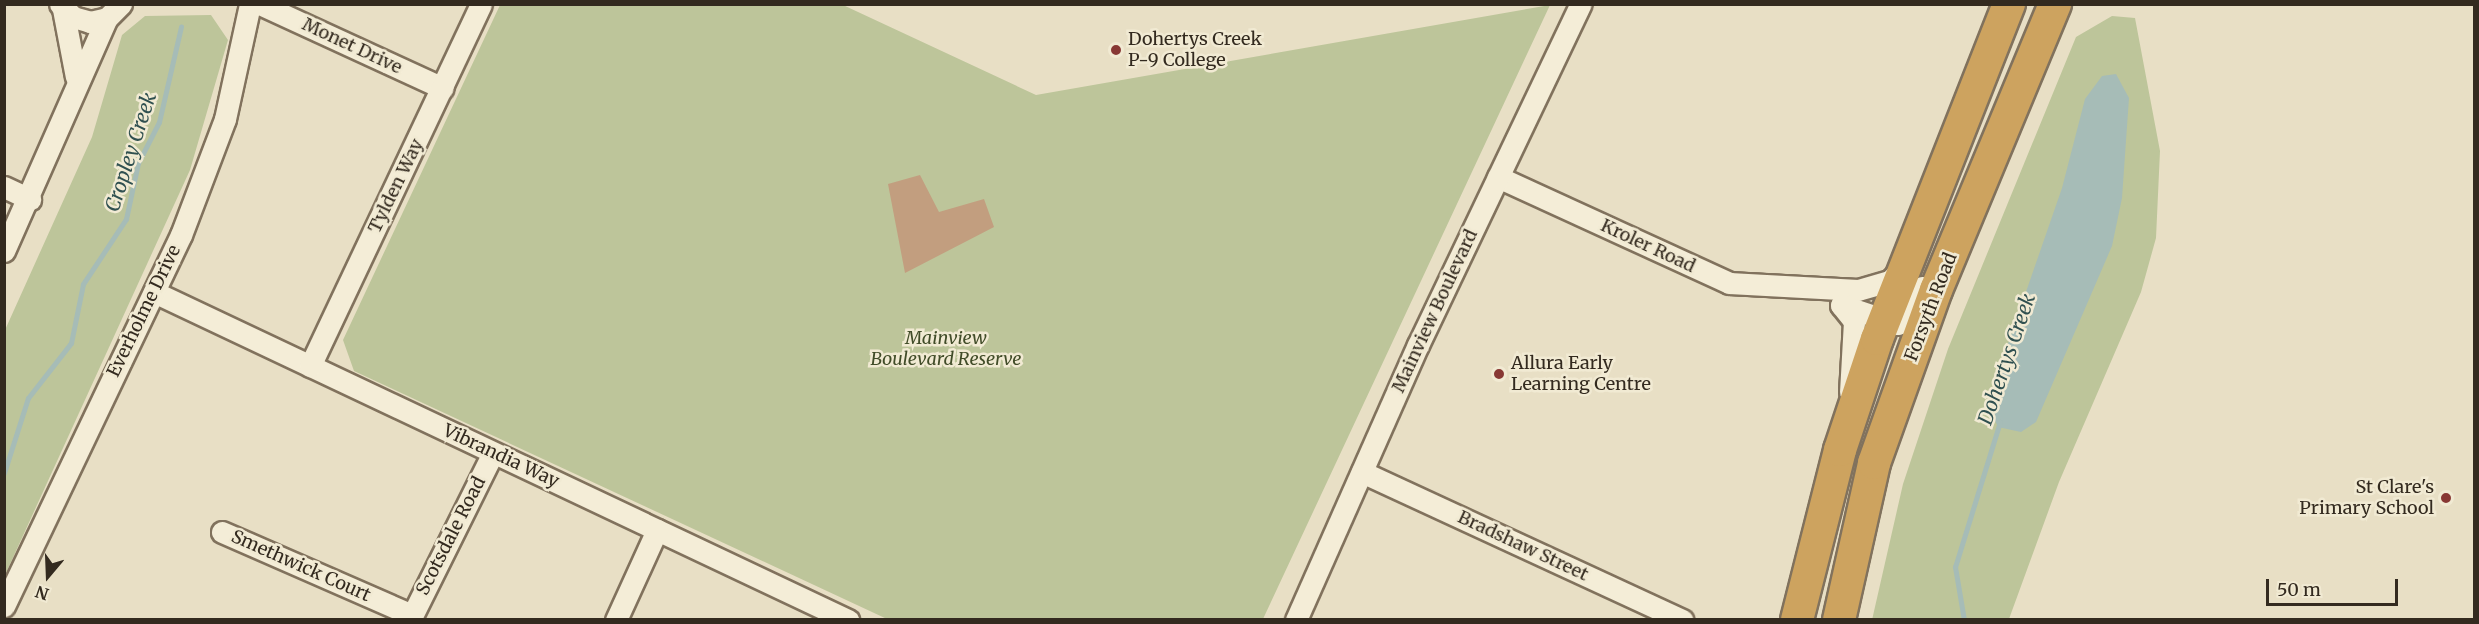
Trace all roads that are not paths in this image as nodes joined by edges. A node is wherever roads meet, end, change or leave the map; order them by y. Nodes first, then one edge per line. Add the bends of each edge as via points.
1 (250, 4) edge
2 (260, 4) edge
3 (481, 4) edge
4 (1581, 4) edge
5 (2009, 4) edge
6 (2055, 4) edge
7 (61, 6) edge
8 (119, 9) edge
9 (76, 78) junction
10 (443, 88) junction
11 (1993, 154) junction
12 (1498, 177) junction
13 (4, 187) edge
14 (30, 199) junction
15 (4, 251) edge
16 (1904, 267) junction
17 (1805, 288) junction
18 (154, 292) junction
19 (1841, 305) junction
20 (1883, 324) junction
21 (310, 366) junction
22 (1840, 450) junction
23 (493, 453) junction
24 (1362, 472) junction
25 (657, 530) junction
26 (222, 532) dead end
27 (4, 606) edge
28 (821, 614) edge
29 (411, 617) edge
30 (616, 620) edge
31 (848, 620) edge
32 (1296, 620) edge
33 (1683, 620) edge
34 (1797, 620) edge
35 (1839, 620) edge

1 - 18 street, Everholme Drive via 225,119
2 - 10 street, Monet Drive
3 - 10 street, Tylden Way
4 - 12 street, Mainview Boulevard
5 - 16 highway
6 - 11 highway, Forsyth Road
7 - 8 street via 81,21
7 - 9 street
8 - 9 street
9 - 14 street
10 - 21 street, Tylden Way
11 - 20 street via 1948,231 1912,311 1898,324
11 - 35 highway, Forsyth Road via 1874,463
12 - 17 street, Kroler Road via 1729,283
12 - 24 street, Mainview Boulevard
13 - 14 street
14 - 15 street
16 - 17 street, Kroler Road via 1876,288
16 - 20 highway
17 - 19 street
18 - 21 street, Vibrandia Way
18 - 27 street, Everholme Drive
19 - 20 street
19 - 22 street via 1854,321
20 - 22 highway
21 - 23 street, Vibrandia Way
22 - 34 highway
23 - 25 street, Vibrandia Way
23 - 29 street, Scotsdale Road
24 - 32 street, Mainview Boulevard
24 - 33 street, Bradshaw Street
25 - 28 street, Vibrandia Way
25 - 30 street
26 - 29 street, Smethwick Court
28 - 31 street, Vibrandia Way

